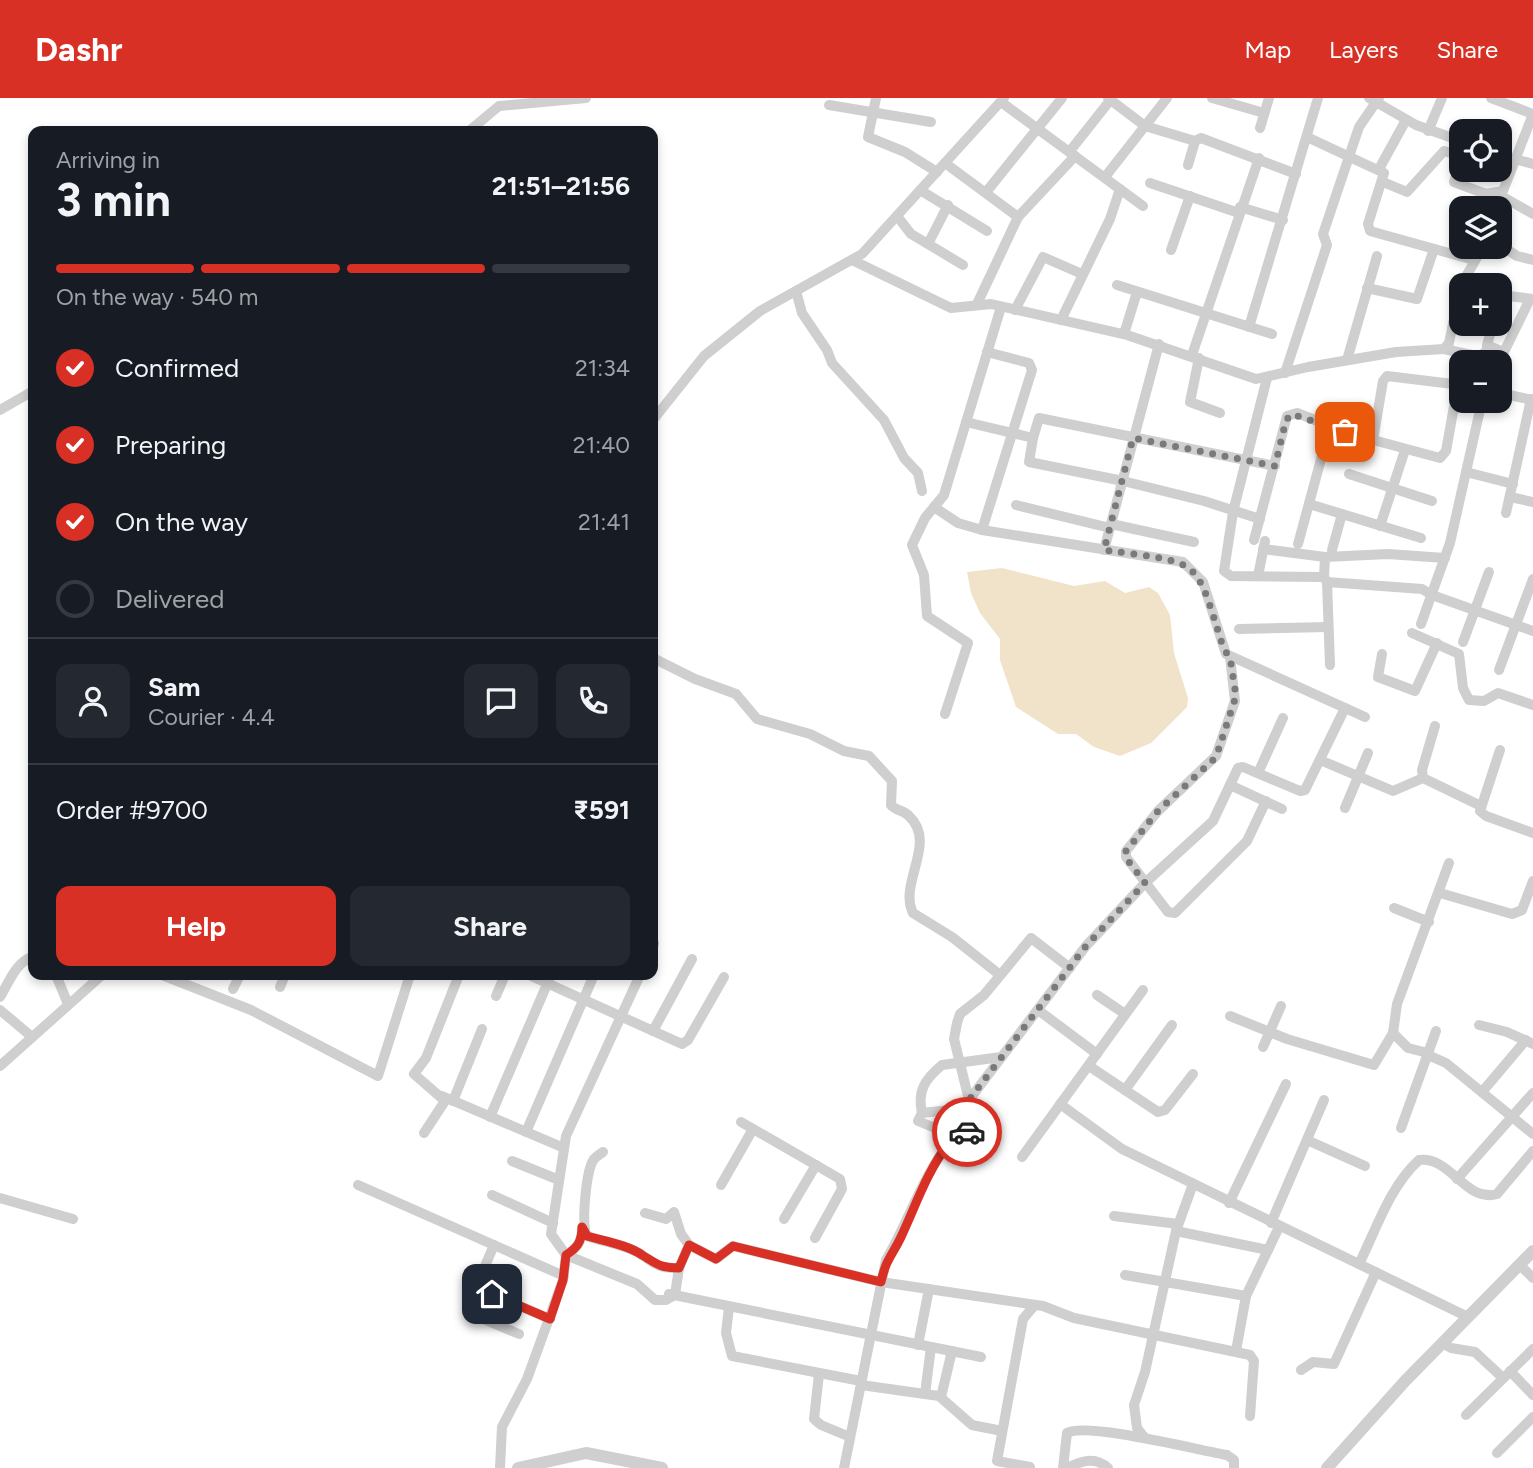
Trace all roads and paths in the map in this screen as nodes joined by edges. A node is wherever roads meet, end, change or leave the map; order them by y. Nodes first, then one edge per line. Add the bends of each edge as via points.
1 (586, 98) edge
2 (876, 98) edge
3 (1062, 98) edge
4 (1167, 98) edge
5 (1212, 98) edge
6 (1269, 98) edge
7 (1318, 98) edge
8 (1442, 98) edge
9 (1492, 98) edge
10 (1111, 99) edge
11 (1002, 100) edge
12 (1374, 100) edge
13 (829, 105) dead end
14 (874, 111) junction
15 (1265, 113) junction
16 (1533, 114) edge
17 (1406, 120) junction
18 (931, 122) dead end
19 (475, 126) edge
20 (1145, 126) junction
21 (1039, 127) junction
22 (1260, 128) dead end
23 (1428, 131) junction
24 (1449, 137) edge
25 (1307, 138) junction
26 (1195, 141) junction
27 (1073, 153) junction
28 (1449, 153) edge
29 (1350, 155) junction
30 (1259, 158) junction
31 (1512, 158) edge
32 (1515, 159) junction
33 (945, 163) junction
34 (1533, 164) edge
35 (1188, 165) dead end
36 (1379, 169) junction
37 (937, 172) junction
38 (1296, 174) junction
39 (1105, 177) junction
40 (1383, 182) junction
41 (1454, 182) edge
42 (1150, 183) dead end
43 (1120, 189) junction
44 (920, 190) junction
45 (987, 191) junction
46 (1486, 194) joint
47 (1498, 194) junction
48 (1190, 196) junction
49 (948, 205) junction
50 (1143, 206) dead end
51 (1239, 210) junction
52 (1533, 214) edge
53 (897, 216) junction
54 (1017, 217) junction
55 (1283, 220) junction
56 (987, 231) dead end
57 (928, 244) junction
58 (1434, 248) junction
59 (1171, 250) dead end
60 (1512, 253) edge
61 (1377, 256) dead end
62 (852, 260) junction
63 (1475, 260) joint
64 (1533, 260) edge
65 (963, 265) dead end
66 (1468, 273) edge
67 (1082, 274) junction
68 (1117, 285) dead end
69 (1367, 288) junction
70 (796, 291) junction
71 (1137, 292) junction
72 (1512, 298) edge
73 (1532, 299) edge
74 (977, 304) junction
75 (1001, 307) junction
76 (1015, 310) junction
77 (1204, 314) junction
78 (1061, 320) junction
79 (1249, 327) junction
80 (1124, 334) junction
81 (1272, 334) dead end
82 (1450, 336) edge
83 (1488, 336) edge
84 (1159, 344) junction
85 (1488, 348) junction
86 (1444, 349) junction
87 (987, 352) junction
88 (1196, 357) junction
89 (1347, 360) junction
90 (1285, 373) junction
91 (1267, 378) junction
92 (1449, 383) edge
93 (28, 394) edge
94 (1512, 396) edge
95 (1532, 400) edge
96 (658, 404) edge
97 (664, 406) junction
98 (0, 410) edge
99 (658, 413) edge
100 (1220, 413) dead end
101 (1453, 413) edge
102 (1479, 413) edge
103 (966, 422) junction
104 (1330, 426) junction
105 (1010, 433) junction
106 (1033, 438) junction
107 (1133, 438) junction
108 (1373, 440) junction
109 (1405, 450) junction
110 (1247, 462) junction
111 (1275, 466) junction
112 (1466, 472) junction
113 (1349, 474) dead end
114 (1123, 481) junction
115 (1513, 484) junction
116 (1393, 488) junction
117 (922, 491) dead end
118 (1510, 497) junction
119 (1432, 501) dead end
120 (1533, 502) edge
121 (1309, 504) junction
122 (1016, 505) dead end
123 (934, 507) junction
124 (1233, 512) junction
125 (1506, 513) dead end
126 (1342, 514) junction
127 (1259, 519) junction
128 (1111, 526) junction
129 (1380, 526) junction
130 (982, 530) junction
131 (1421, 538) dead end
132 (1194, 542) dead end
133 (1261, 544) junction
134 (1298, 544) dead end
135 (1104, 550) junction
136 (1329, 553) junction
137 (1445, 558) junction
138 (1489, 572) dead end
139 (1258, 576) junction
140 (1533, 579) edge
141 (1325, 580) junction
142 (1432, 595) junction
143 (1475, 610) junction
144 (1421, 624) dead end
145 (1517, 626) junction
146 (1328, 627) junction
147 (1239, 629) dead end
148 (1533, 631) edge
149 (1412, 633) dead end
150 (1463, 642) dead end
151 (1437, 643) junction
152 (1382, 654) dead end
153 (1230, 657) junction
154 (658, 660) edge
155 (1330, 665) dead end
156 (1499, 670) dead end
157 (1533, 704) edge
158 (1345, 708) junction
159 (945, 714) dead end
160 (1365, 717) dead end
161 (1283, 718) dead end
162 (1435, 726) dead end
163 (1500, 750) dead end
164 (1368, 753) dead end
165 (1320, 760) junction
166 (1258, 773) junction
167 (1359, 777) junction
168 (1423, 778) junction
169 (1230, 785) junction
170 (1266, 801) junction
171 (1481, 806) junction
172 (1345, 808) dead end
173 (1282, 809) dead end
174 (1533, 832) edge
175 (1449, 863) dead end
176 (1533, 881) edge
177 (1145, 883) junction
178 (1440, 893) junction
179 (1394, 908) dead end
180 (1429, 922) junction
181 (28, 958) edge
182 (692, 959) dead end
183 (1070, 968) junction
184 (1000, 975) junction
185 (724, 977) dead end
186 (58, 980) edge
187 (96, 980) edge
188 (175, 980) edge
189 (238, 980) edge
190 (283, 980) edge
191 (408, 980) edge
192 (456, 980) edge
193 (503, 980) edge
194 (550, 980) edge
195 (552, 980) edge
196 (592, 980) edge
197 (638, 980) edge
198 (280, 987) dead end
199 (233, 989) dead end
200 (1143, 990) dead end
201 (1097, 995) dead end
202 (496, 996) dead end
203 (0, 997) edge
204 (584, 999) junction
205 (68, 1004) junction
206 (1281, 1006) dead end
207 (0, 1010) edge
208 (1038, 1010) junction
209 (1125, 1014) junction
210 (621, 1016) junction
211 (1230, 1016) dead end
212 (1172, 1025) dead end
213 (1479, 1025) dead end
214 (482, 1029) dead end
215 (653, 1031) junction
216 (1436, 1031) dead end
217 (1269, 1033) junction
218 (1392, 1033) junction
219 (33, 1037) junction
220 (1530, 1042) edge
221 (1263, 1046) dead end
222 (1097, 1054) junction
223 (1428, 1054) junction
224 (1001, 1057) junction
225 (960, 1063) junction
226 (0, 1066) edge
227 (1089, 1066) junction
228 (1193, 1074) dead end
229 (1286, 1084) dead end
230 (426, 1087) junction
231 (1125, 1090) junction
232 (1482, 1092) junction
233 (1533, 1093) edge
234 (969, 1100) junction
235 (1324, 1100) dead end
236 (453, 1101) junction
237 (1060, 1104) junction
238 (949, 1110) junction
239 (922, 1113) junction
240 (490, 1117) junction
241 (1512, 1117) junction
242 (741, 1122) dead end
243 (1401, 1128) dead end
244 (753, 1129) junction
245 (526, 1132) junction
246 (424, 1133) dead end
247 (1533, 1134) edge
248 (1307, 1140) junction
249 (564, 1148) junction
250 (1533, 1151) edge
251 (603, 1152) dead end
252 (1022, 1157) dead end
253 (512, 1161) dead end
254 (816, 1165) junction
255 (1365, 1166) dead end
256 (1457, 1179) junction
257 (559, 1180) junction
258 (1192, 1184) junction
259 (358, 1185) dead end
260 (721, 1185) dead end
261 (492, 1195) dead end
262 (0, 1198) edge
263 (1230, 1203) junction
264 (645, 1213) dead end
265 (1114, 1216) dead end
266 (73, 1219) dead end
267 (784, 1219) dead end
268 (553, 1223) junction
269 (1275, 1225) junction
270 (582, 1227) junction
271 (1177, 1227) junction
272 (815, 1238) dead end
273 (494, 1245) junction
274 (689, 1245) junction
275 (1268, 1250) junction
276 (1533, 1251) edge
277 (566, 1255) junction
278 (1359, 1264) junction
279 (1520, 1265) junction
280 (679, 1268) junction
281 (1376, 1272) junction
282 (1125, 1275) dead end
283 (564, 1276) junction
284 (1533, 1278) edge
285 (881, 1282) junction
286 (1164, 1282) junction
287 (929, 1289) junction
288 (492, 1294) junction
289 (672, 1294) junction
290 (1247, 1296) junction
291 (1034, 1306) junction
292 (729, 1307) junction
293 (1468, 1317) junction
294 (550, 1319) junction
295 (519, 1334) dead end
296 (1153, 1334) junction
297 (870, 1336) junction
298 (1443, 1343) junction
299 (918, 1345) junction
300 (931, 1347) junction
301 (1533, 1349) edge
302 (952, 1351) junction
303 (1236, 1351) junction
304 (982, 1357) dead end
305 (1301, 1370) dead end
306 (820, 1374) junction
307 (1507, 1375) junction
308 (861, 1383) junction
309 (925, 1394) junction
310 (1533, 1395) edge
311 (941, 1397) junction
312 (1466, 1415) dead end
313 (1250, 1416) dead end
314 (1533, 1417) edge
315 (1002, 1431) junction
316 (850, 1437) junction
317 (1145, 1438) junction
318 (1497, 1454) dead end
319 (996, 1464) edge
320 (500, 1468) edge
321 (518, 1468) edge
322 (662, 1468) edge
323 (844, 1468) edge
324 (1031, 1468) edge
325 (1065, 1468) edge
326 (1108, 1468) edge
327 (1234, 1468) edge
328 (1327, 1468) edge

1 - 19 street via 499,106
2 - 14 street
3 - 21 street
4 - 20 street
5 - 15 street
6 - 15 street
7 - 25 street
8 - 23 street
9 - 16 street
10 - 20 street
10 - 27 street
11 - 21 street
11 - 33 street
12 - 17 street
12 - 29 street
13 - 14 street
14 - 18 street
14 - 37 street via 868,137
15 - 22 street
16 - 32 street
17 - 23 street
17 - 36 street
20 - 26 street
20 - 39 street
21 - 27 street
21 - 45 street
23 - 24 street
25 - 29 street
25 - 38 street
26 - 30 street via 1204,139
26 - 35 street
27 - 39 street
27 - 54 street
28 - 40 street via 1444,151 1407,192
29 - 36 street
29 - 90 street via 1324,230 1327,245
30 - 38 street
30 - 51 street
31 - 32 street
32 - 34 street
32 - 47 street via 1506,188
33 - 37 street
33 - 45 street
36 - 40 street via 1385,175
37 - 44 street
38 - 55 street
39 - 43 street
40 - 58 street via 1368,224 1370,231
41 - 46 street
42 - 48 street
43 - 50 street
43 - 67 street
44 - 49 street
44 - 53 street
45 - 54 street
46 - 47 street
47 - 52 street
48 - 51 street
48 - 59 street
49 - 56 street
49 - 57 street
51 - 55 street
51 - 77 street
53 - 57 street via 911,234
53 - 62 street
54 - 74 street
55 - 79 street
57 - 65 street
58 - 63 street
58 - 69 street via 1417,299
60 - 64 street
61 - 69 street
62 - 70 street
62 - 74 street via 951,308
63 - 66 street
67 - 76 street via 1043,257
67 - 78 street
68 - 71 street
69 - 89 street
70 - 97 street via 760,311 704,356
70 - 117 street via 802,313 832,363 884,420 904,458 918,473
71 - 77 street
71 - 80 street
72 - 73 street
73 - 85 street via 1507,350
74 - 75 street
75 - 76 street
75 - 87 street
76 - 78 street
77 - 79 street
77 - 88 street
78 - 80 street
79 - 81 street
80 - 84 street
82 - 86 street
83 - 85 street
84 - 88 street
84 - 107 street
85 - 86 street via 1480,357
86 - 89 street
87 - 103 street
87 - 105 street via 1031,366
88 - 91 street via 1248,377
88 - 100 street via 1190,402
89 - 90 street
90 - 91 street
91 - 110 street
92 - 108 street via 1387,376
93 - 98 street
94 - 95 street
95 - 115 street
96 - 97 street
97 - 99 street
101 - 109 street via 1444,455 1435,458
102 - 112 street
103 - 105 street
103 - 123 street via 943,499
104 - 108 street
104 - 111 street via 1297,413 1287,416
104 - 121 street
105 - 106 street
105 - 130 street
106 - 107 street via 1039,418
106 - 114 street via 1029,462
107 - 110 street
107 - 114 street
108 - 109 street
109 - 116 street
110 - 111 street
110 - 124 street
111 - 127 street
112 - 115 street
112 - 137 street
113 - 116 street
114 - 124 street
114 - 128 street
115 - 118 street
116 - 119 street
116 - 129 street
118 - 120 street
118 - 125 street
121 - 126 street
121 - 134 street
122 - 128 street
123 - 130 street via 958,523
123 - 159 street via 912,545 924,575 928,616 968,643
124 - 127 street
124 - 139 street via 1224,571 1231,576
126 - 129 street
126 - 136 street
127 - 133 street
128 - 132 street
128 - 135 street
129 - 131 street
130 - 135 street
133 - 136 street
133 - 139 street
135 - 153 street via 1171,559 1191,567 1203,582
136 - 137 street
136 - 141 street
137 - 142 street
138 - 143 street
139 - 141 street
140 - 145 street
141 - 142 street via 1412,586
141 - 146 street
142 - 143 street
142 - 144 street
143 - 145 street
143 - 150 street
145 - 148 street
145 - 156 street
146 - 147 street
146 - 155 street
149 - 151 street
151 - 152 street via 1415,691 1377,677
151 - 157 street via 1459,654 1462,688 1469,700 1484,701 1498,693
153 - 158 street
153 - 177 street via 1235,701 1216,756 1158,811 1126,851 1126,858
154 - 184 street via 736,694 757,719 873,758 892,780 891,805 911,817 920,838 909,898 913,913
158 - 160 street
158 - 165 street
161 - 166 street
162 - 168 street
163 - 171 street
164 - 167 street
165 - 166 street via 1303,791
165 - 167 street
166 - 169 street via 1241,766
167 - 168 street via 1393,791
167 - 172 street
168 - 171 street
169 - 170 street
169 - 177 street via 1213,821
170 - 173 street
170 - 177 street via 1243,845 1175,913 1168,912
171 - 174 street via 1486,816
175 - 178 street
176 - 178 street via 1525,905 1512,914
177 - 183 street
178 - 180 street
179 - 180 street
180 - 218 street via 1397,1004
181 - 203 street
182 - 215 street
183 - 184 street via 1031,938
183 - 208 street
184 - 225 street via 960,1014 954,1039
185 - 215 street via 685,1043
186 - 205 street
187 - 205 street
188 - 191 street via 251,1010 379,1076
189 - 199 street
190 - 198 street
192 - 230 street via 426,1058 414,1074
193 - 202 street
194 - 240 street
195 - 204 street
196 - 204 street
197 - 210 street
200 - 209 street
201 - 209 street
204 - 210 street
204 - 245 street
205 - 219 street
206 - 217 street
207 - 219 street
208 - 222 street
208 - 224 street
209 - 222 street
210 - 215 street
210 - 249 street
211 - 217 street
212 - 231 street
213 - 220 street
214 - 236 street
216 - 223 street
217 - 218 street via 1374,1065
217 - 221 street
218 - 223 street via 1408,1048
219 - 226 street
220 - 232 street
222 - 227 street
223 - 232 street
223 - 243 street
224 - 225 street
224 - 234 street
225 - 234 street
225 - 239 street via 942,1065 930,1075 919,1100
227 - 231 street
227 - 237 street
228 - 231 street via 1162,1112
229 - 263 street
230 - 236 street
230 - 246 street via 445,1101
232 - 241 street
233 - 241 street
234 - 238 street
234 - 285 street via 973,1124 961,1141 949,1143 935,1163 886,1260
235 - 248 street
236 - 240 street
237 - 252 street
237 - 258 street via 1116,1146
238 - 239 street
238 - 239 street via 935,1128 918,1121
240 - 245 street
241 - 247 street
241 - 256 street
242 - 244 street
244 - 254 street
244 - 260 street
245 - 249 street
248 - 255 street
248 - 269 street
249 - 257 street
250 - 256 street via 1497,1194 1482,1195
251 - 270 street via 590,1171
253 - 257 street
254 - 267 street
254 - 272 street via 843,1185
256 - 278 street via 1450,1170 1419,1160 1395,1189
257 - 268 street
258 - 263 street
258 - 271 street
259 - 273 street
261 - 268 street
262 - 266 street
263 - 269 street
264 - 274 street via 666,1219 674,1212
265 - 271 street
268 - 277 street via 551,1234
269 - 275 street
269 - 278 street
270 - 277 street via 582,1238
270 - 280 street via 587,1236 642,1255 650,1263
271 - 275 street
271 - 286 street
273 - 283 street
273 - 288 street via 476,1287
274 - 280 street
274 - 285 street via 716,1259 733,1246
275 - 290 street
276 - 279 street
277 - 283 street
277 - 289 street via 637,1284 655,1300 666,1300
278 - 281 street
279 - 284 street
279 - 293 street
280 - 289 street
281 - 293 street
281 - 305 street via 1334,1364 1313,1362
282 - 286 street
283 - 294 street
285 - 287 street
285 - 297 street
286 - 290 street
286 - 296 street
287 - 291 street
287 - 299 street
288 - 294 street
288 - 295 street via 481,1318
289 - 292 street
290 - 303 street
291 - 296 street
291 - 315 street via 1023,1319
292 - 297 street
292 - 306 street via 726,1331 733,1356
293 - 298 street
294 - 320 street via 502,1427
296 - 303 street
296 - 317 street via 1134,1405 1137,1428
297 - 299 street
297 - 308 street
298 - 307 street via 1475,1352
298 - 328 street
299 - 300 street
300 - 302 street
300 - 309 street
301 - 307 street
302 - 304 street
302 - 311 street
303 - 313 street via 1250,1354 1254,1361
306 - 308 street
306 - 316 street via 814,1419
307 - 310 street
307 - 312 street
308 - 309 street
308 - 316 street
309 - 311 street
311 - 315 street via 972,1425
314 - 318 street
315 - 319 street
316 - 323 street
317 - 325 street via 1070,1431
317 - 327 street via 1227,1455 1234,1460
319 - 324 street
321 - 322 street via 586,1453
325 - 326 street via 1083,1460 1101,1462

